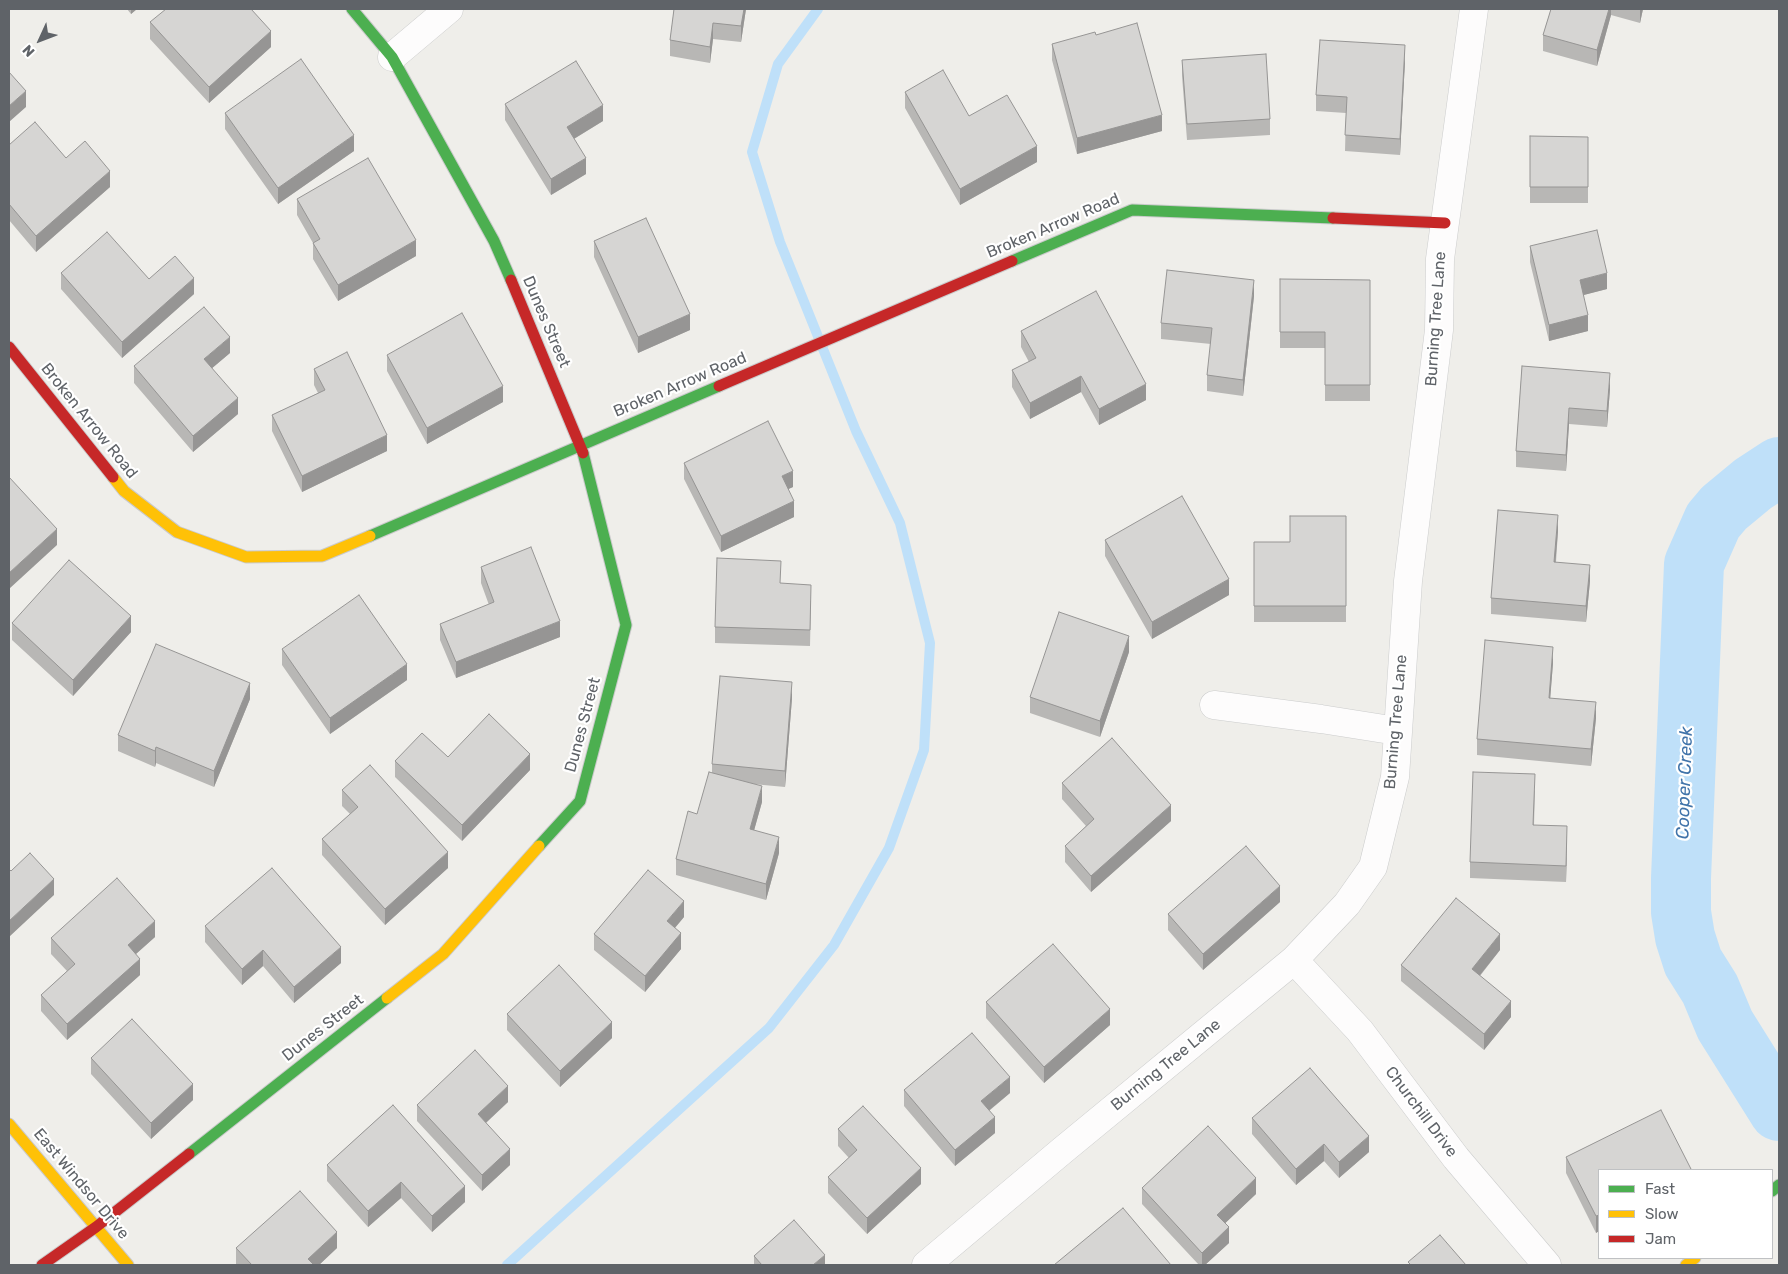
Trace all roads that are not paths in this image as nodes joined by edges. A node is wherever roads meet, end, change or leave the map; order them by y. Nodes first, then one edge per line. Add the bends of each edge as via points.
1 (352, 9) edge
2 (449, 9) edge
3 (1474, 9) edge
4 (392, 57) junction
5 (1445, 223) junction
6 (9, 347) edge
7 (581, 445) junction
8 (1214, 705) dead end
9 (1397, 731) junction
10 (1294, 960) junction
11 (9, 1124) edge
12 (96, 1227) junction
13 (42, 1265) edge
14 (128, 1265) edge
15 (926, 1265) edge
16 (1547, 1265) edge

1 - 4 street, Dunes Street
2 - 4 street
3 - 5 street, Burning Tree Lane
4 - 7 street, Dunes Street via 494,240
5 - 7 street, Broken Arrow Road via 1132,210
5 - 9 street, Burning Tree Lane via 1440,259 1438,330 1408,581
6 - 7 street, Broken Arrow Road via 124,491 177,532 246,557 322,556
7 - 12 street, Dunes Street via 626,625 580,801 443,954
8 - 9 street
9 - 10 street, Burning Tree Lane via 1395,777 1373,867 1347,904
10 - 15 street, Burning Tree Lane
10 - 16 street, Churchill Drive via 1360,1031 1456,1158
11 - 12 street, East Windsor Drive
12 - 13 street, Dunes Street
12 - 14 street, East Windsor Drive

